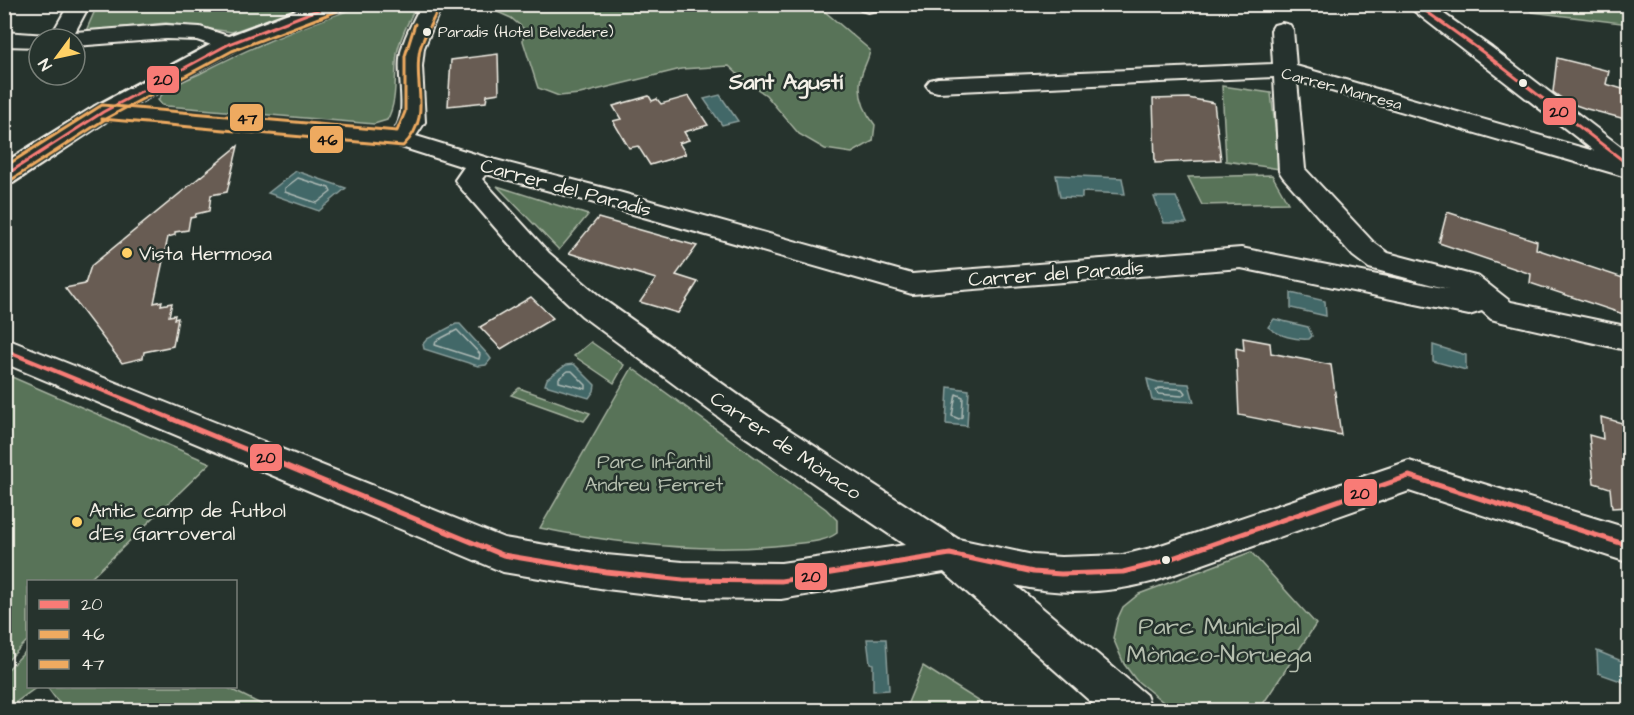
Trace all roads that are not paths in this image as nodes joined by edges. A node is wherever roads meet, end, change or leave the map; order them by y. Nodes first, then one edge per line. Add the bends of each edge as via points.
1 (80, 4) edge
2 (334, 4) edge
3 (432, 4) edge
4 (1415, 4) edge
5 (67, 27) edge
6 (1282, 30) dead end
7 (87, 38) edge
8 (4, 39) edge
9 (27, 40) edge
10 (229, 44) junction
11 (1285, 70) junction
12 (938, 85) dead end
13 (103, 112) junction
14 (401, 139) junction
15 (480, 164) junction
16 (1629, 168) edge
17 (4, 176) edge
18 (1486, 298) junction
19 (1629, 339) edge
20 (4, 350) edge
21 (1629, 546) edge
22 (950, 554) junction
23 (1131, 711) edge

1 - 5 street
2 - 10 street
3 - 14 street via 413,48 413,122
4 - 16 street via 1484,53
6 - 11 street
7 - 10 street via 166,32 200,34
8 - 9 street
10 - 13 street
11 - 12 street, Carrer Manresa
11 - 16 street, Carrer Manresa
11 - 18 street via 1292,171 1363,249 1379,261 1469,284
13 - 14 street
13 - 17 street
14 - 15 street, Carrer del Paradís
15 - 18 street, Carrer del Paradís via 912,284 1241,258 1469,304
15 - 22 street, Carrer de Mònaco via 468,180 538,260 592,308 756,426
18 - 19 street via 1502,311
20 - 22 street via 503,555 683,580 781,581
21 - 22 street via 1409,476 1123,572 1033,572
22 - 23 street, Carrer de Mònaco

